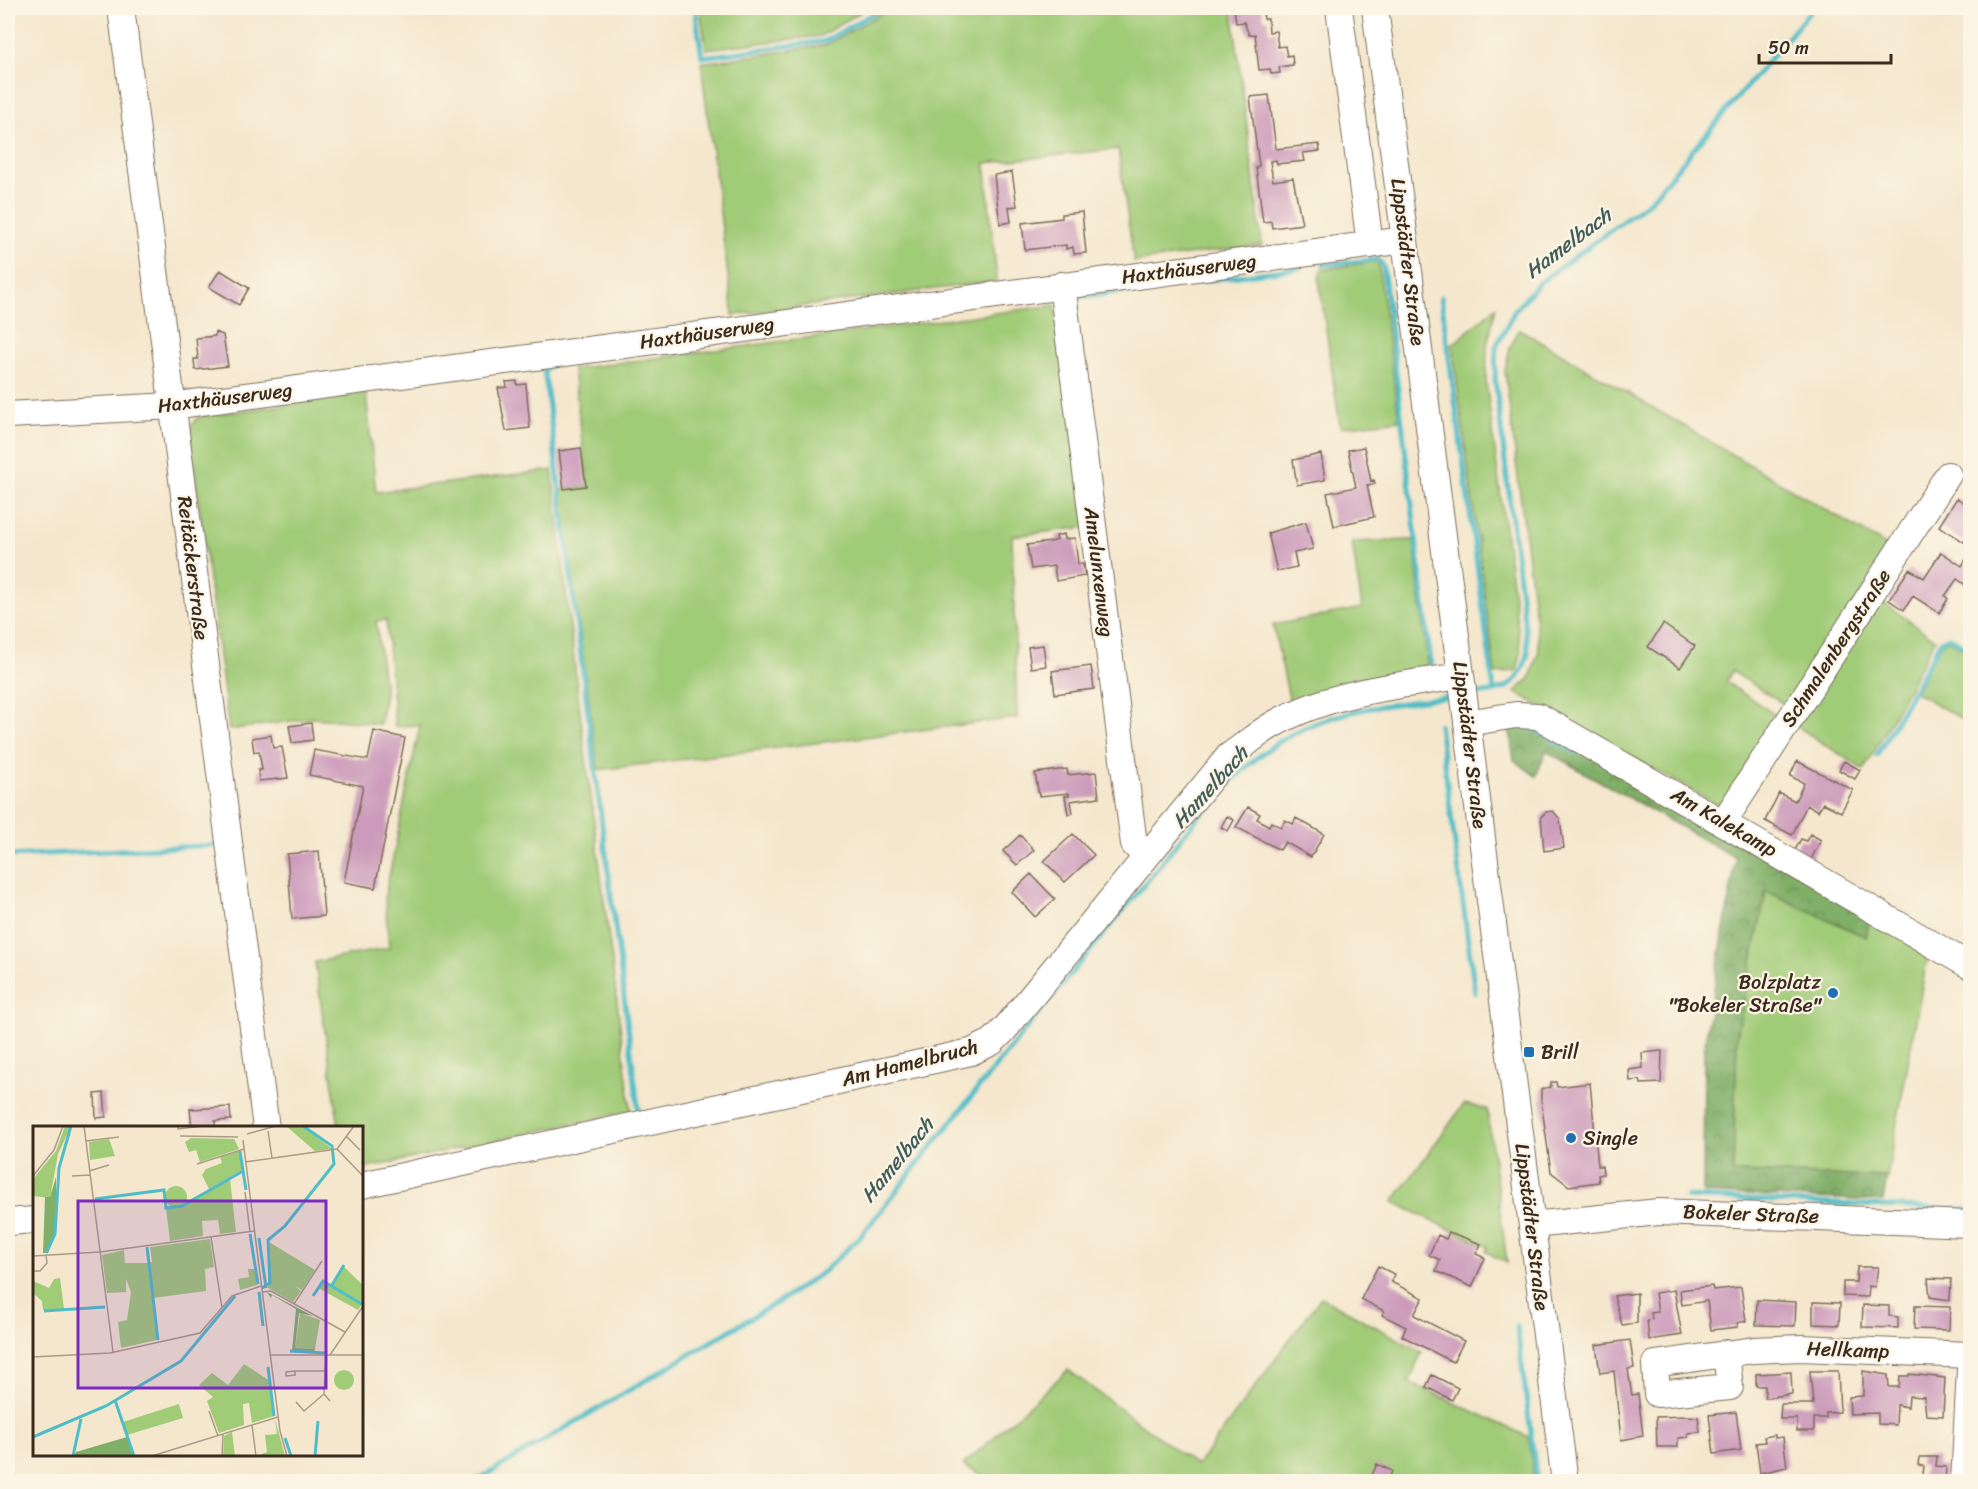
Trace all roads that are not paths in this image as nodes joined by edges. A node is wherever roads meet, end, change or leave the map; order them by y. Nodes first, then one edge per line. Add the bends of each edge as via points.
1 (121, 8) edge
2 (1339, 8) edge
3 (1375, 8) edge
4 (1405, 240) junction
5 (1370, 245) junction
6 (1062, 285) junction
7 (171, 406) junction
8 (8, 415) edge
9 (1948, 475) dead end
10 (1462, 678) junction
11 (1467, 716) junction
12 (1724, 821) junction
13 (1145, 856) junction
14 (1971, 966) edge
15 (266, 1126) edge
16 (363, 1185) edge
17 (33, 1220) edge
18 (8, 1222) edge
19 (1971, 1224) edge
20 (1532, 1225) junction
21 (1726, 1353) dead end
22 (1971, 1355) edge
23 (1971, 1370) edge
24 (1565, 1482) edge
25 (1964, 1482) edge

1 - 7 street, Reitäckerstraße
2 - 5 street
3 - 4 street, Lippstädter Straße
4 - 5 street, Haxthäuserweg
4 - 10 street, Lippstädter Straße
5 - 6 street, Haxthäuserweg
6 - 7 street, Haxthäuserweg
6 - 13 street, Amelunxenweg via 1134,844
7 - 8 street, Haxthäuserweg
7 - 15 street, Reitäckerstraße
9 - 12 street, Schmalenbergstraße
10 - 11 street, Lippstädter Straße
10 - 13 street, Am Hamelbruch via 1386,687 1343,698 1274,724 1229,756
11 - 12 street, Am Kalekamp via 1538,716
11 - 20 street, Lippstädter Straße
12 - 14 street, Am Kalekamp
13 - 16 street, Am Hamelbruch via 1004,1030 992,1042 971,1052
17 - 18 street
19 - 20 street, Bokeler Straße via 1659,1212
20 - 24 street, Lippstädter Straße
21 - 22 street, Hellkamp via 1801,1348
23 - 25 street

